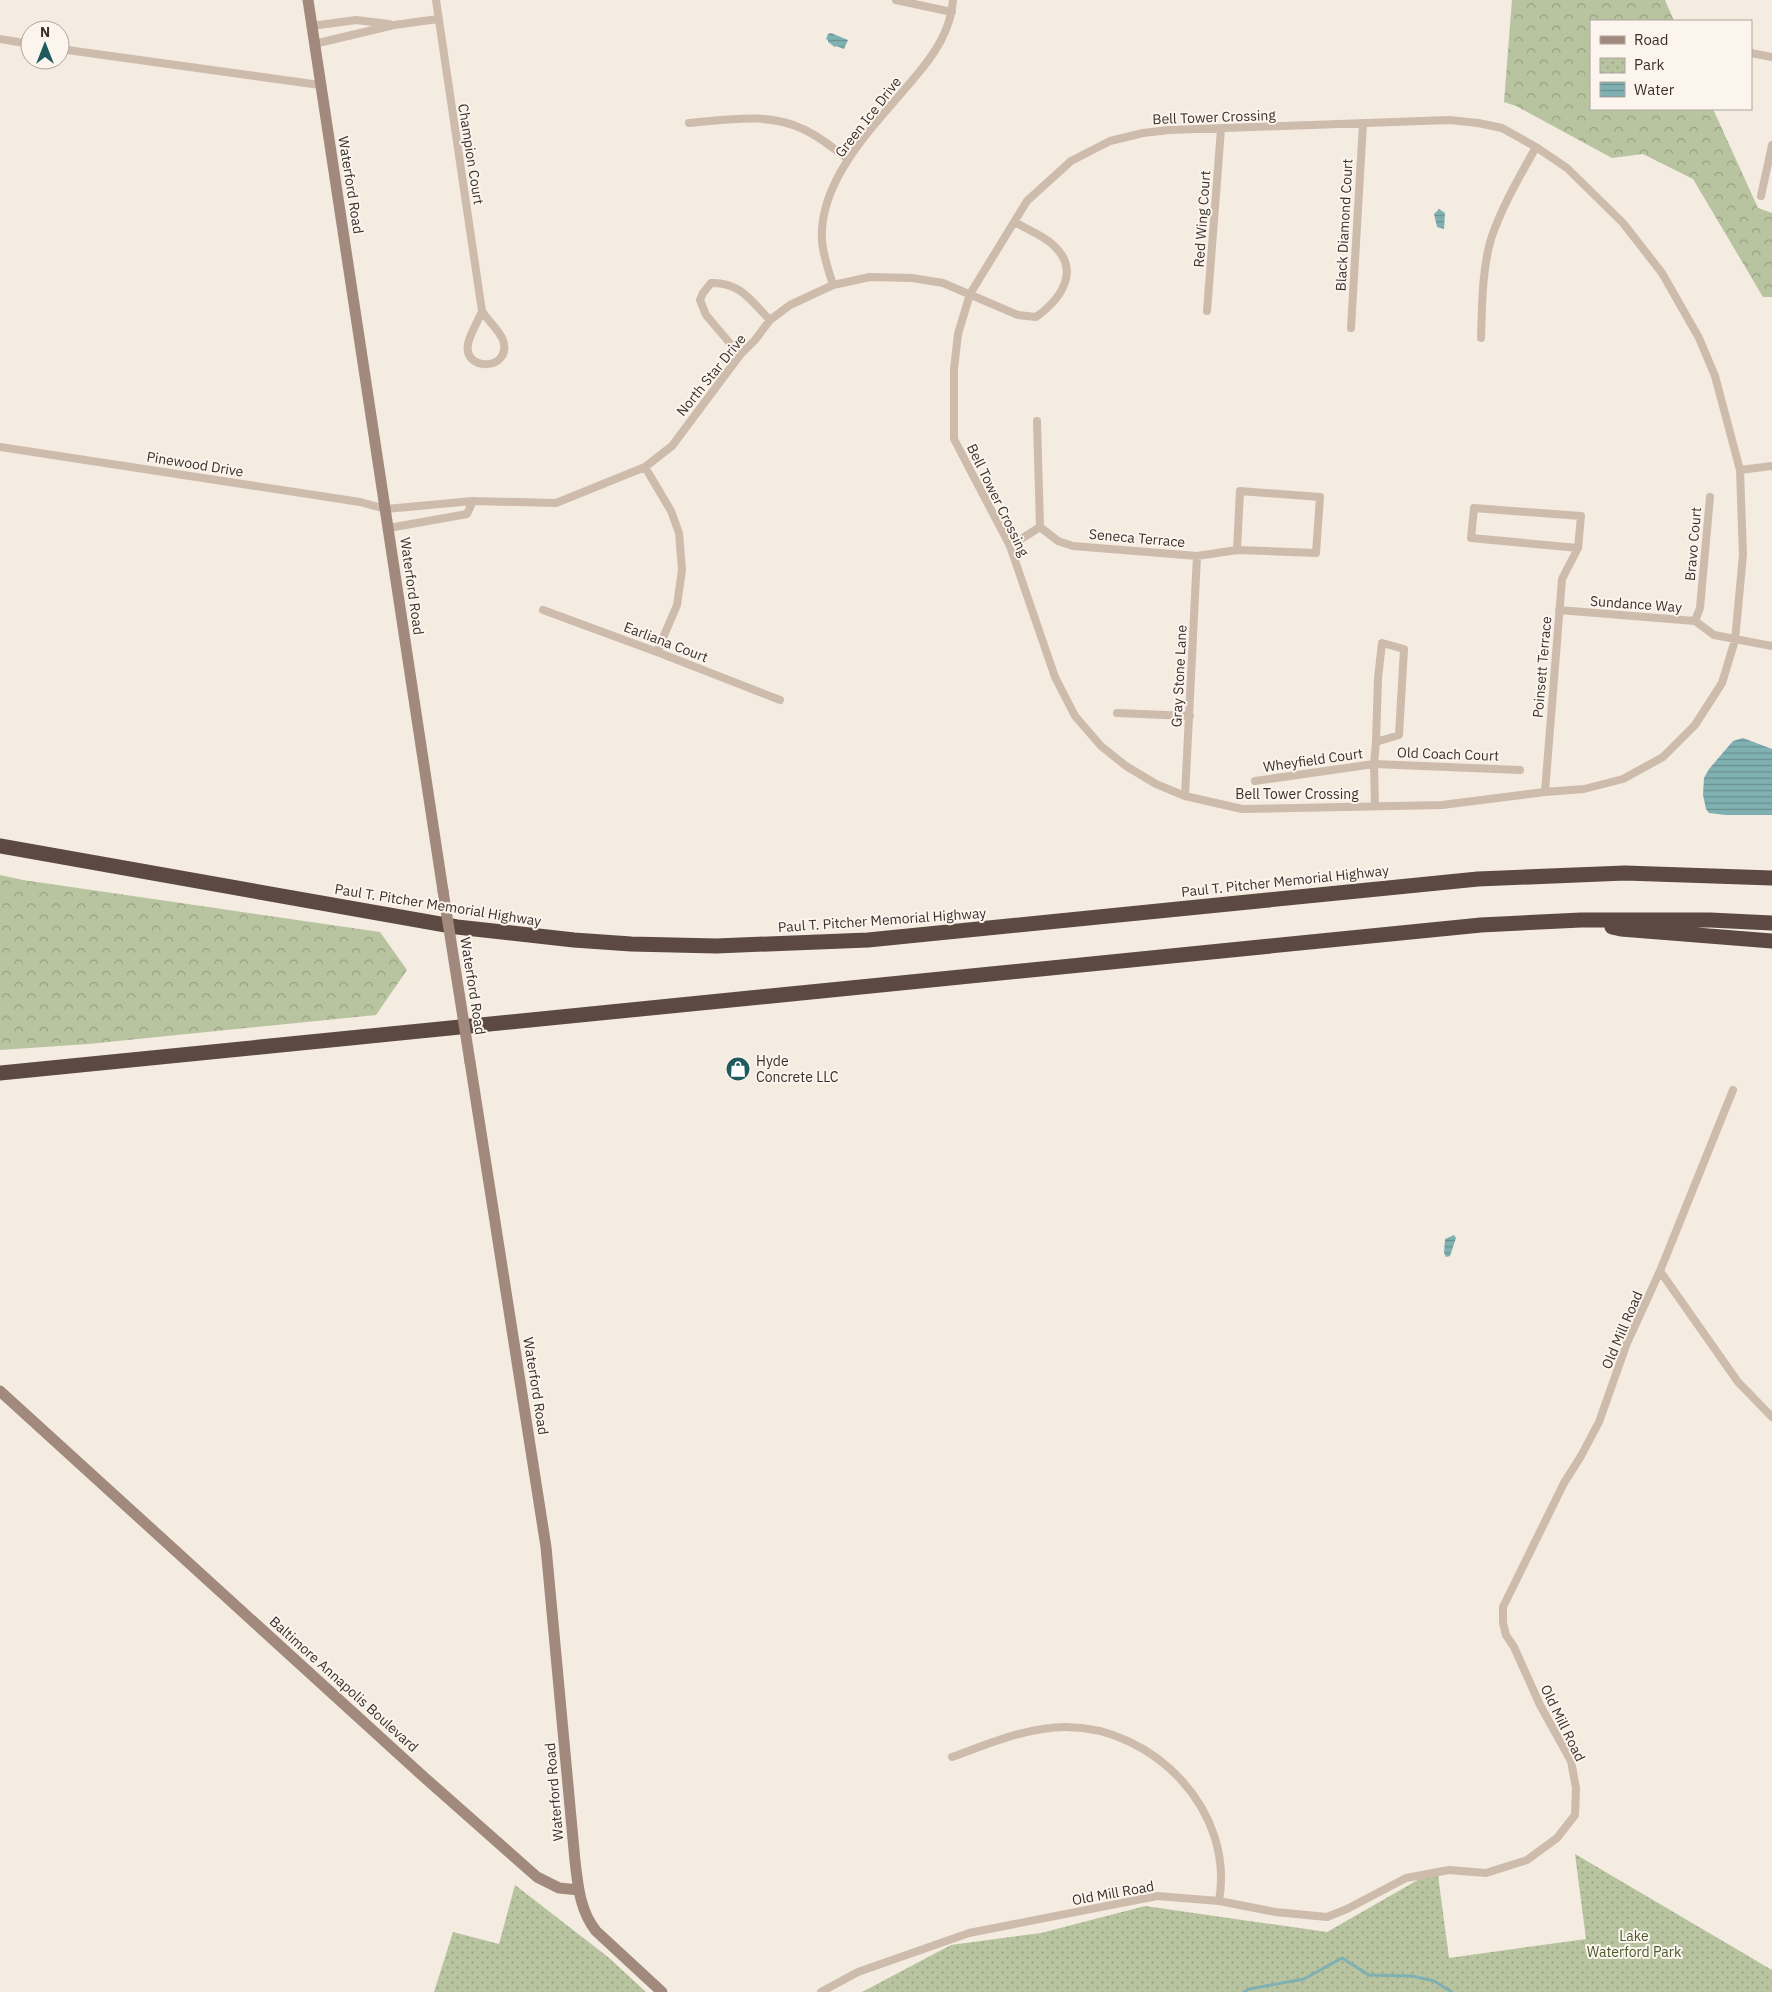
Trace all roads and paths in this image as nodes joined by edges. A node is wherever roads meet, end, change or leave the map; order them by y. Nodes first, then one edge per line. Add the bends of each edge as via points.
1 (308, 0) edge
2 (436, 0) edge
3 (896, 0) edge
4 (953, 0) edge
5 (952, 12) junction
6 (438, 19) junction
7 (394, 25) junction
8 (312, 26) junction
9 (0, 40) edge
10 (20, 43) edge
11 (314, 44) junction
12 (70, 50) edge
13 (1752, 53) edge
14 (1772, 57) edge
15 (320, 85) junction
16 (689, 123) dead end
17 (1363, 124) junction
18 (1221, 129) junction
19 (1772, 145) edge
20 (1536, 146) junction
21 (848, 158) junction
22 (1770, 162) edge
23 (1762, 196) dead end
24 (1015, 222) junction
25 (833, 285) junction
26 (970, 294) junction
27 (482, 311) junction
28 (1207, 311) dead end
29 (770, 320) junction
30 (1351, 328) dead end
31 (1481, 338) dead end
32 (740, 355) junction
33 (1037, 421) dead end
34 (0, 447) edge
35 (1772, 466) edge
36 (644, 467) junction
37 (1740, 470) junction
38 (1710, 497) dead end
39 (473, 501) junction
40 (386, 509) junction
41 (1040, 527) junction
42 (389, 528) junction
43 (1010, 546) junction
44 (1578, 548) junction
45 (1237, 550) junction
46 (1197, 556) junction
47 (544, 610) dead end
48 (1559, 610) junction
49 (1695, 621) junction
50 (1735, 640) junction
51 (1772, 646) edge
52 (657, 652) junction
53 (780, 700) dead end
54 (1117, 713) dead end
55 (1190, 716) junction
56 (1376, 742) junction
57 (1374, 764) junction
58 (1520, 770) dead end
59 (1255, 781) dead end
60 (1545, 792) junction
61 (1185, 796) junction
62 (1375, 806) junction
63 (0, 846) edge
64 (1772, 869) edge
65 (1625, 873) junction
66 (1772, 878) edge
67 (1581, 920) junction
68 (1772, 923) edge
69 (1772, 941) edge
70 (0, 1073) edge
71 (1733, 1090) dead end
72 (1660, 1271) junction
73 (0, 1391) edge
74 (1772, 1417) edge
75 (952, 1757) dead end
76 (579, 1890) junction
77 (1219, 1901) junction
78 (662, 1992) edge
79 (821, 1992) edge

1 - 8 main road, Waterford Road
2 - 6 street, Champion Court
3 - 5 street
4 - 5 street, Green Ice Drive
5 - 21 street, Green Ice Drive via 938,47
6 - 7 street
6 - 27 street, Champion Court
7 - 8 street via 356,20
7 - 11 street
8 - 11 main road, Waterford Road
9 - 10 street
11 - 15 main road, Waterford Road
12 - 15 street
13 - 14 street
15 - 40 main road, Waterford Road
16 - 21 street via 747,118 774,120 803,128
17 - 18 street, Bell Tower Crossing
17 - 20 street, Bell Tower Crossing via 1449,120 1478,123 1502,128
17 - 30 street, Black Diamond Court
18 - 24 street, Bell Tower Crossing via 1143,132 1110,142 1071,161 1027,201
18 - 28 street, Red Wing Court
19 - 22 street
20 - 31 street via 1510,194 1491,240 1483,289
20 - 37 street, Bell Tower Crossing via 1567,168 1623,223 1662,273 1699,338 1715,376
21 - 25 street, Green Ice Drive via 825,209 822,241
22 - 23 street
24 - 26 street, Bell Tower Crossing
24 - 26 street, North Star Drive via 1052,244 1066,263 1068,274 1058,297 1036,317 1018,316
25 - 26 street, North Star Drive via 870,277 912,278 943,283
25 - 29 street, North Star Drive via 790,305
26 - 43 street, Bell Tower Crossing via 958,334 954,369 954,439
27 - 27 street, Champion Court via 468,352 483,365 496,362 504,345
29 - 32 street, North Star Drive
29 - 32 street via 737,288 711,283 700,300 706,315
32 - 36 street, North Star Drive via 672,446
33 - 41 street
34 - 40 street, Pinewood Drive via 360,502
35 - 37 street
36 - 39 street, North Star Drive via 556,503
36 - 52 street via 674,519 679,533 682,570 677,605
37 - 50 street, Bell Tower Crossing via 1743,555
38 - 49 street, Bravo Court via 1700,608
39 - 40 street, North Star Drive
39 - 42 street via 466,514
40 - 42 main road, Waterford Road
41 - 43 street
41 - 46 street, Seneca Terrace via 1058,541 1073,546
42 - 76 main road, Waterford Road, bridge via 546,1547
43 - 61 street, Bell Tower Crossing via 1055,677 1075,716 1101,746 1126,766
44 - 44 street, Poinsett Terrace via 1471,538 1474,508 1582,516
44 - 48 street, Poinsett Terrace via 1562,579
45 - 45 street, Seneca Terrace via 1316,553 1320,497 1240,491
45 - 46 street, Seneca Terrace
46 - 55 street, Gray Stone Lane
47 - 52 street, Earliana Court
48 - 49 street, Sundance Way
48 - 60 street, Poinsett Terrace
49 - 50 street, Sundance Way via 1714,635
50 - 51 street, Sundance Way
50 - 60 street, Bell Tower Crossing via 1722,683 1695,725 1663,757 1622,779 1584,789
52 - 53 street, Earliana Court
54 - 55 street
55 - 61 street, Gray Stone Lane
56 - 56 street via 1399,735 1404,649 1382,643
56 - 57 street
57 - 58 street, Old Coach Court
57 - 59 street, Wheyfield Court
57 - 62 street
60 - 62 street, Bell Tower Crossing via 1442,805
61 - 62 street, Bell Tower Crossing via 1242,809
63 - 65 highway, Paul T. Pitcher Memorial Highway via 513,935 631,944 716,946 868,940 1478,879
64 - 65 highway via 1710,867
65 - 66 highway, Paul T. Pitcher Memorial Highway
67 - 68 highway
67 - 69 highway via 1621,929
67 - 70 highway via 1404,932
71 - 72 street, Old Mill Road
72 - 74 street via 1738,1382
72 - 77 street, Old Mill Road via 1627,1343 1599,1422 1562,1486 1504,1607 1506,1634 1571,1761 1576,1788 1575,1815 1557,1838 1527,1860 1486,1874 1449,1870 1406,1878 1327,1917 1275,1912
73 - 76 main road, Baltimore Annapolis Boulevard via 537,1876 559,1888
75 - 77 street via 1052,1727 1090,1729 1134,1742 1169,1767 1194,1795 1207,1816 1216,1841 1221,1872
76 - 78 main road via 596,1931
77 - 79 street, Old Mill Road via 1158,1896 969,1933 858,1972

